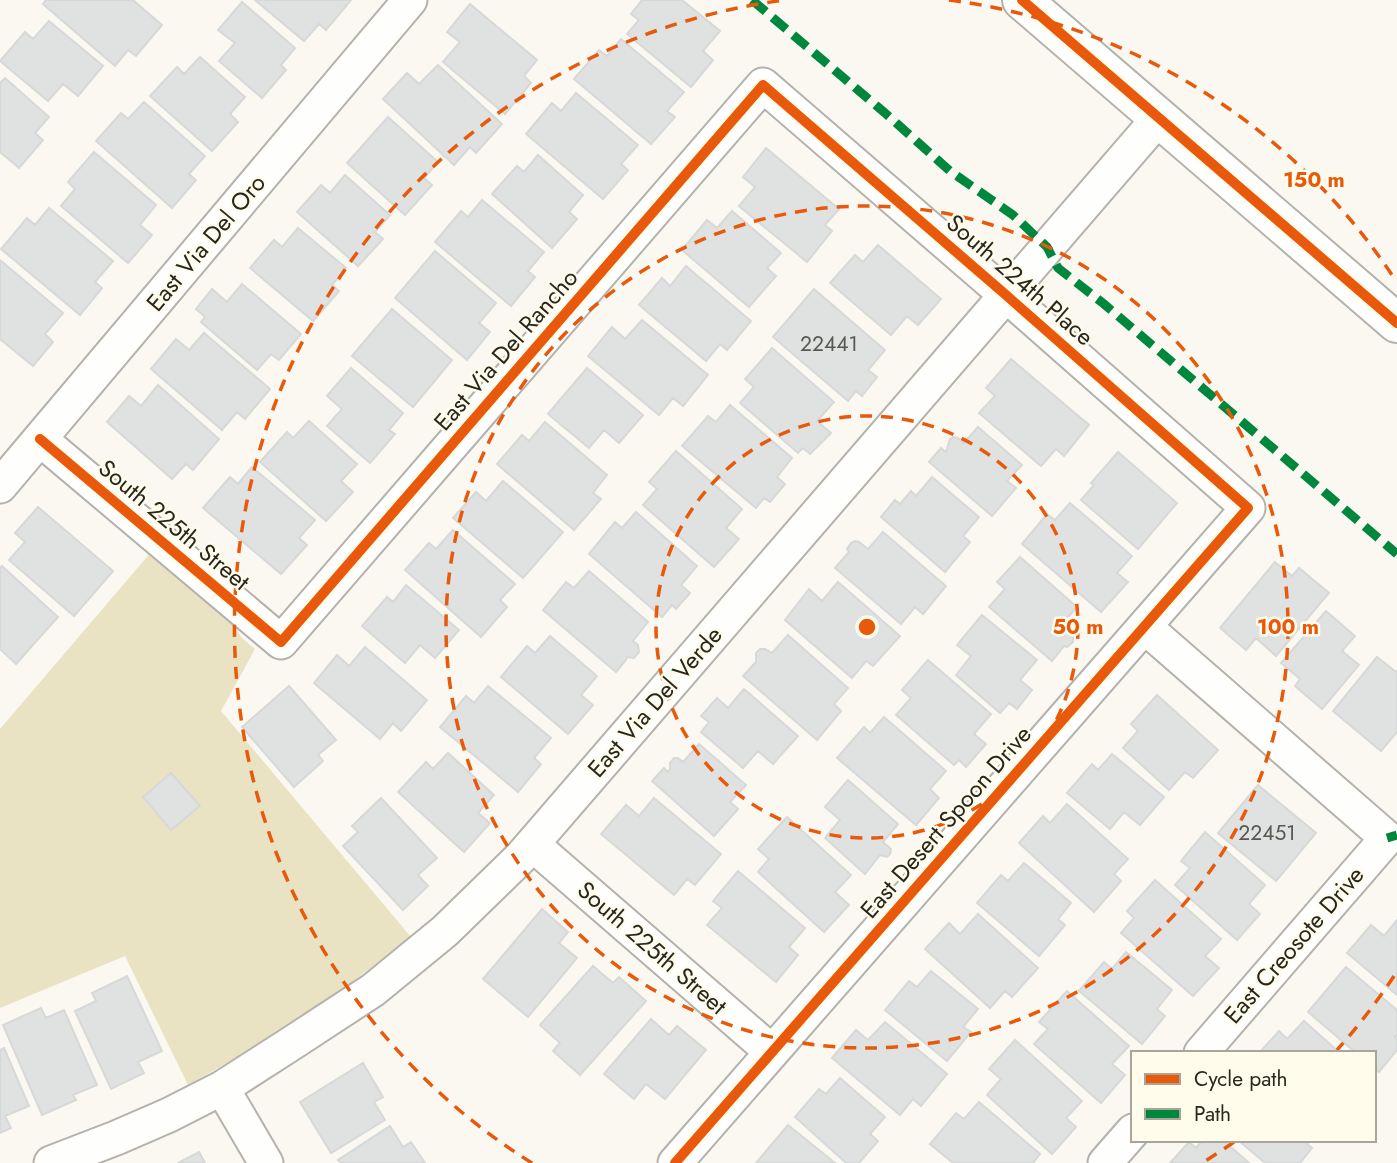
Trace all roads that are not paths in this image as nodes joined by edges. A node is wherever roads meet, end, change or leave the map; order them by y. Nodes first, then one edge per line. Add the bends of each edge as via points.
1 (410, 0) edge
2 (1022, 0) edge
3 (763, 85) joint
4 (1158, 119) junction
5 (1006, 295) junction
6 (1397, 323) edge
7 (40, 439) junction
8 (0, 486) edge
9 (1248, 508) joint
10 (1145, 627) junction
11 (281, 642) joint
12 (533, 844) junction
13 (1202, 1051) edge
14 (772, 1052) junction
15 (222, 1088) junction
16 (1131, 1133) edge
17 (51, 1163) edge
18 (266, 1163) edge
19 (674, 1163) edge
20 (1105, 1163) edge

1 - 7 street, East Via Del Oro
2 - 4 street
3 - 5 street, South 224th Place
3 - 11 street, East Via Del Rancho
4 - 5 street, East Via Del Verde
4 - 6 street
5 - 9 street, South 224th Place
5 - 12 street, East Via Del Verde
7 - 8 street, East Via Del Oro
7 - 11 street, South 225th Street
9 - 10 street, East Desert Spoon Drive
10 - 13 street, East Creosote Drive via 1387,838
10 - 14 street, East Desert Spoon Drive
12 - 14 street, South 225th Street
12 - 15 street, East Via Del Verde via 446,931 373,990
14 - 19 street, East Desert Spoon Drive
15 - 17 street, East Via Del Verde
15 - 18 street
16 - 20 street

